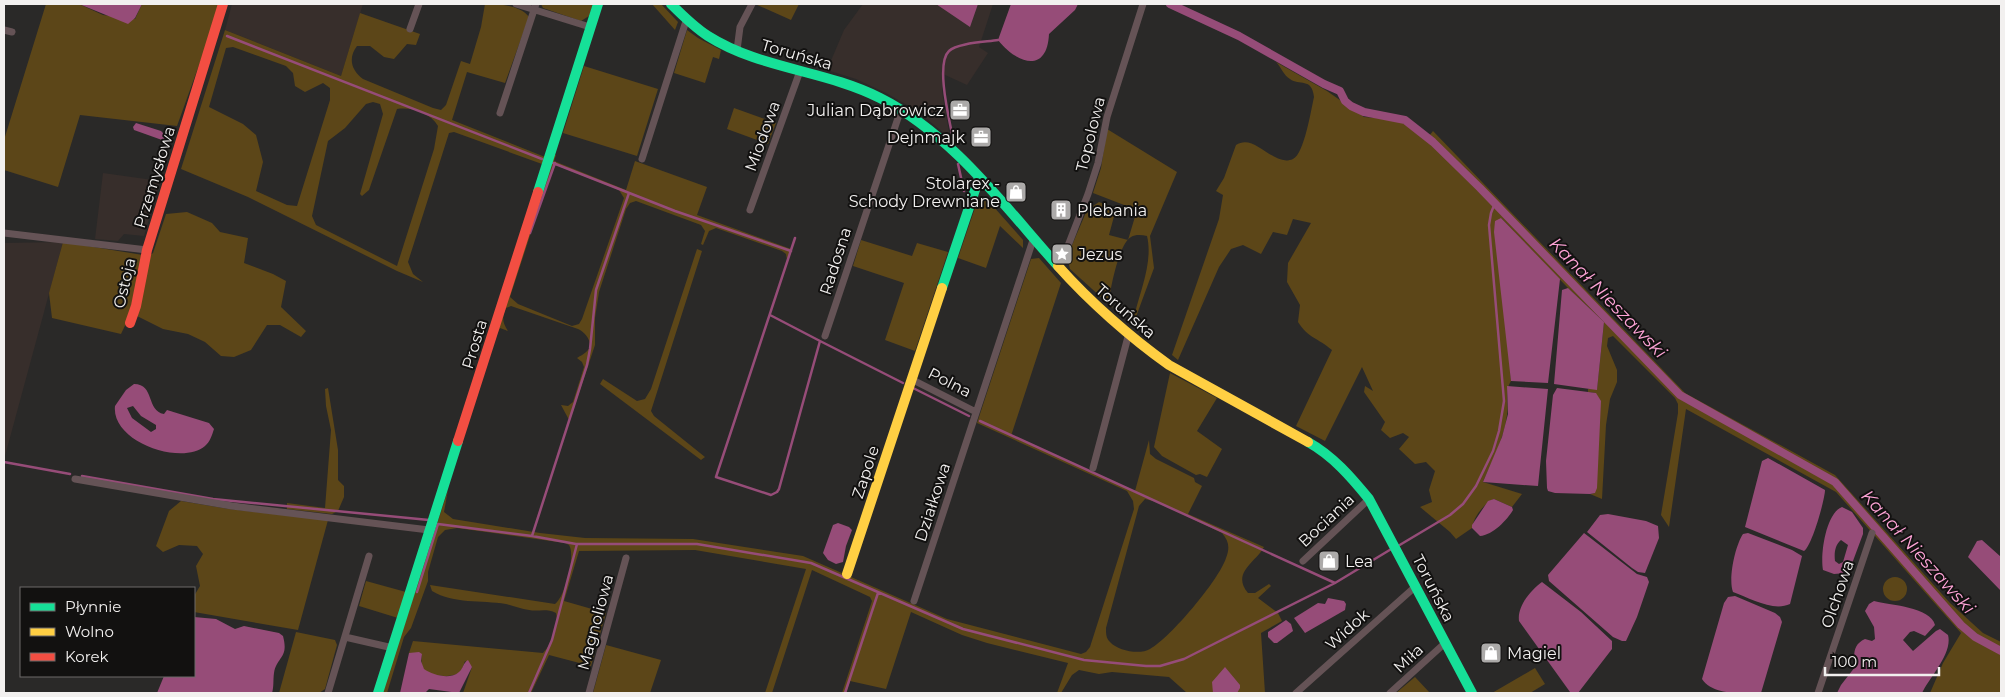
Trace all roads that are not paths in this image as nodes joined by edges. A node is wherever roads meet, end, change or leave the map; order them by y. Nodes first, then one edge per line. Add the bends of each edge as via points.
1 (223, 4) edge
2 (419, 4) edge
3 (516, 4) edge
4 (598, 4) edge
5 (671, 4) edge
6 (752, 4) edge
7 (1143, 4) edge
8 (536, 7) edge
9 (686, 21) junction
10 (590, 27) junction
11 (410, 29) dead end
12 (4, 30) edge
13 (12, 32) dead end
14 (737, 50) junction
15 (800, 71) junction
16 (901, 110) junction
17 (500, 113) dead end
18 (642, 159) dead end
19 (979, 178) junction
20 (750, 210) dead end
21 (4, 233) edge
22 (1033, 240) junction
23 (147, 250) junction
24 (1059, 269) junction
25 (130, 323) dead end
26 (1129, 333) junction
27 (824, 336) dead end
28 (911, 379) junction
29 (976, 412) junction
30 (1093, 468) dead end
31 (75, 479) dead end
32 (1369, 499) junction
33 (429, 530) junction
34 (1872, 533) dead end
35 (369, 556) dead end
36 (626, 558) dead end
37 (1303, 561) dead end
38 (847, 574) dead end
39 (1416, 586) junction
40 (914, 602) dead end
41 (345, 637) junction
42 (1445, 643) junction
43 (393, 648) junction
44 (328, 693) edge
45 (378, 693) edge
46 (589, 693) edge
47 (1296, 693) edge
48 (1390, 693) edge
49 (1472, 693) edge
50 (1818, 693) edge

1 - 23 street, Przemysłowa
2 - 11 street
3 - 8 street
4 - 10 street, Prosta
5 - 9 street, Toruńska
6 - 14 street via 740,27
7 - 24 street, Topolowa via 1107,117 1098,163
8 - 10 street
8 - 17 street
9 - 14 street, Toruńska via 715,41
9 - 18 street
10 - 33 street, Prosta via 490,348
12 - 13 street
14 - 15 street, Toruńska
15 - 16 street, Toruńska via 850,85
15 - 20 street, Miodowa
16 - 19 street, Toruńska via 945,142
16 - 27 street, Radosna
19 - 22 street, Toruńska
19 - 28 street, Polna
21 - 23 street, Przemysłowa
22 - 24 street, Toruńska
22 - 29 street, Polna
23 - 25 street, Ostoja
24 - 26 street, Toruńska
26 - 30 street
26 - 32 street, Toruńska via 1169,365 1321,450 1349,474
28 - 29 street, Polna
28 - 38 street, Zapole
29 - 40 street, Działkowa
31 - 33 street via 232,506
32 - 37 street, Bociania
32 - 39 street, Toruńska
33 - 43 street, Prosta
34 - 50 street, Olchowa
35 - 41 street
36 - 46 street, Magnoliowa
39 - 42 street, Toruńska
39 - 47 street, Widok
41 - 43 street
41 - 44 street
42 - 48 street, Miła
42 - 49 street, Toruńska
43 - 45 street, Prosta

